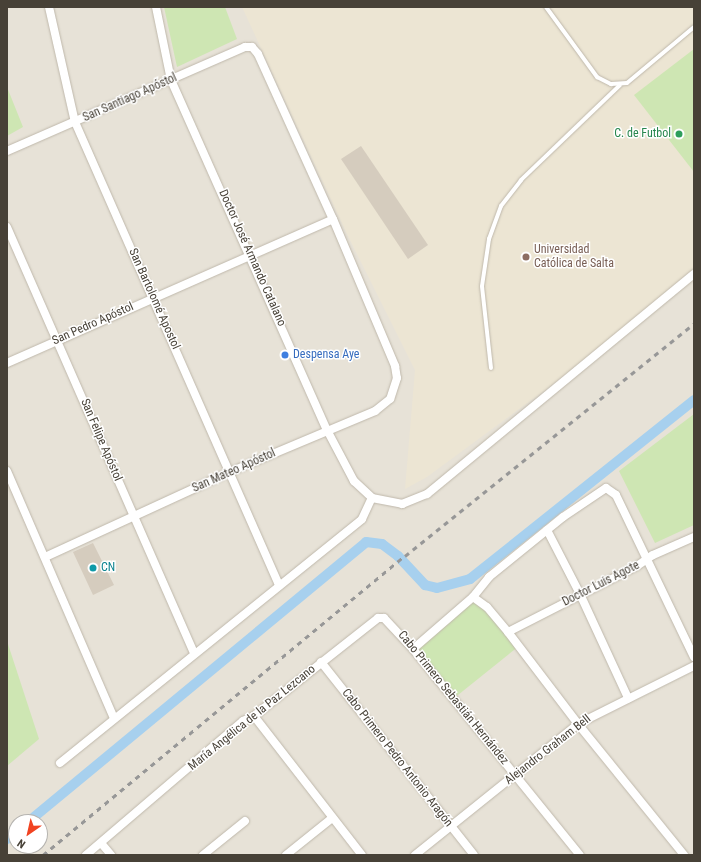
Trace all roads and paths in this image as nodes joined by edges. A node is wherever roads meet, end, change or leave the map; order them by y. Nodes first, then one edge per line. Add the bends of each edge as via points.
1 (49, 7) edge
2 (156, 7) edge
3 (546, 7) edge
4 (694, 27) edge
5 (171, 80) junction
6 (620, 85) junction
7 (75, 122) junction
8 (7, 150) edge
9 (333, 219) junction
10 (7, 228) edge
11 (250, 254) junction
12 (694, 274) edge
13 (154, 296) junction
14 (58, 339) junction
15 (7, 363) edge
16 (491, 368) dead end
17 (327, 430) junction
18 (7, 471) edge
19 (230, 472) junction
20 (372, 498) junction
21 (133, 516) junction
22 (547, 530) junction
23 (694, 536) edge
24 (45, 556) junction
25 (647, 559) junction
26 (279, 585) junction
27 (580, 594) junction
28 (473, 597) junction
29 (384, 618) joint
30 (508, 632) junction
31 (412, 649) junction
32 (194, 652) junction
33 (694, 657) edge
34 (321, 662) junction
35 (694, 666) edge
36 (628, 698) junction
37 (254, 716) junction
38 (114, 718) junction
39 (578, 724) junction
40 (60, 763) dead end
41 (515, 775) junction
42 (332, 818) junction
43 (245, 821) dead end
44 (451, 826) junction
45 (101, 843) junction
46 (86, 855) edge
47 (111, 855) edge
48 (203, 855) edge
49 (286, 855) edge
50 (362, 855) edge
51 (415, 855) edge
52 (474, 855) edge
53 (580, 855) edge
54 (684, 855) edge

1 - 7 street, San Bartolomé Apostol
2 - 5 street, Doctor José Armando Catalano
3 - 6 lane via 598,77 611,84
4 - 6 lane via 628,83
5 - 7 street, San Santiago Apóstol
5 - 9 street, San Santiago Apóstol via 252,47 258,54
5 - 11 street, Doctor José Armando Catalano
6 - 16 lane via 520,180 501,206 489,239 482,286
7 - 8 street, San Santiago Apóstol
7 - 13 street, San Bartolomé Apostol
9 - 11 street, San Pedro Apóstol
9 - 17 street, San Mateo Apóstol via 395,366 397,378 395,388 384,405
10 - 14 street, San Felipe Apóstol
11 - 13 street, San Pedro Apóstol
11 - 17 street, Doctor José Armando Catalano
12 - 20 street via 427,494 402,504
13 - 14 street, San Pedro Apóstol
13 - 19 street, San Bartolomé Apostol
14 - 15 street, San Pedro Apóstol
14 - 21 street, San Felipe Apóstol
17 - 19 street, San Mateo Apóstol
17 - 20 street, Doctor José Armando Catalano via 354,482
18 - 24 street
19 - 21 street, San Mateo Apóstol
19 - 26 street, San Bartolomé Apostol
20 - 26 street via 362,519
21 - 24 street, San Mateo Apóstol
21 - 32 street, San Felipe Apóstol
22 - 25 street via 595,493 606,488 616,495
22 - 27 street
22 - 28 street via 489,577
23 - 25 street, Doctor Luis Agote
24 - 38 street
25 - 27 street, Doctor Luis Agote
25 - 33 street
26 - 32 street
27 - 30 street, Doctor Luis Agote
27 - 36 street
28 - 30 street via 486,607
28 - 31 street
29 - 31 street, Cabo Primero Sebastián Hernández
29 - 34 street, María Angélica de la Paz Lezcano via 378,618
30 - 39 street
31 - 41 street, Cabo Primero Sebastián Hernández
32 - 38 street
34 - 37 street, María Angélica de la Paz Lezcano
34 - 44 street, Cabo Primero Pedro Antonio Aragón
35 - 36 street, Alejandro Graham Bell
36 - 39 street, Alejandro Graham Bell
37 - 42 street
37 - 45 street, María Angélica de la Paz Lezcano via 243,721
38 - 40 street
39 - 41 street, Alejandro Graham Bell
39 - 54 street
41 - 44 street, Alejandro Graham Bell
41 - 53 street, Cabo Primero Sebastián Hernández
42 - 49 street
42 - 50 street
43 - 48 street
44 - 51 street, Alejandro Graham Bell
44 - 52 street, Cabo Primero Pedro Antonio Aragón
45 - 46 street, María Angélica de la Paz Lezcano
45 - 47 street

